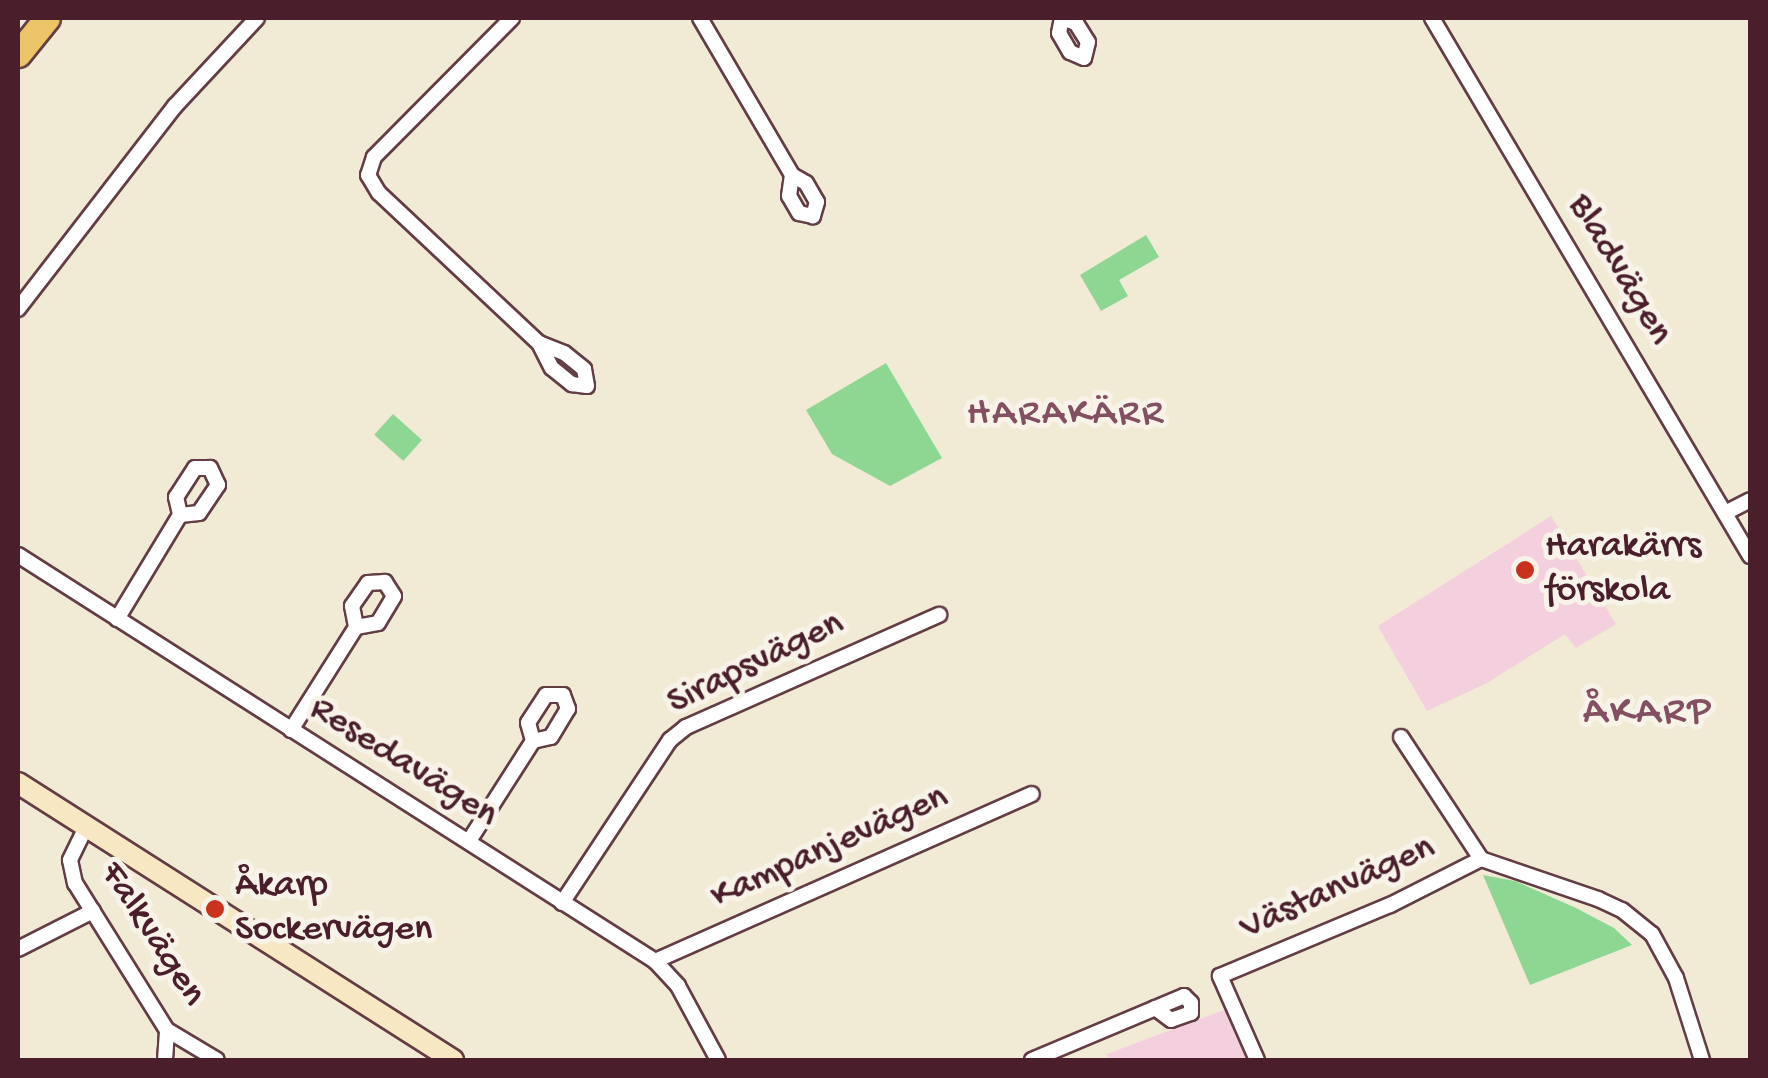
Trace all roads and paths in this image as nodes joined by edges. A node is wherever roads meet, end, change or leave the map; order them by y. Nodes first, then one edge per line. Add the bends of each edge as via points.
1 (48, 18) edge
2 (257, 18) edge
3 (512, 18) edge
4 (700, 18) edge
5 (1432, 18) edge
6 (18, 54) edge
7 (792, 175) dead end
8 (18, 309) edge
9 (539, 343) dead end
10 (1750, 500) edge
11 (1726, 514) junction
12 (180, 516) dead end
13 (18, 555) edge
14 (1750, 556) edge
15 (939, 615) dead end
16 (116, 620) junction
17 (356, 628) dead end
18 (290, 730) junction
19 (1401, 737) dead end
20 (533, 740) dead end
21 (18, 783) edge
22 (1032, 794) dead end
23 (88, 825) junction
24 (469, 842) junction
25 (1481, 859) junction
26 (562, 903) junction
27 (93, 911) junction
28 (18, 949) edge
29 (655, 960) junction
30 (1155, 1008) dead end
31 (167, 1030) junction
32 (165, 1060) edge
33 (218, 1060) edge
34 (453, 1060) edge
35 (718, 1060) edge
36 (1032, 1060) edge
37 (1256, 1060) edge
38 (1702, 1060) edge

1 - 6 highway
2 - 8 street via 175,106
3 - 9 street via 374,157 368,174 379,192
4 - 7 street
5 - 11 street, Bladvägen
10 - 11 street
11 - 14 street, Bladvägen
12 - 16 street
13 - 16 street, Resedavägen
15 - 26 street, Sirapsvägen via 686,726 670,740
16 - 18 street, Resedavägen
17 - 18 street
18 - 24 street, Resedavägen
19 - 25 street
20 - 24 street
21 - 23 main road
22 - 29 street, Kampanjevägen
23 - 27 street, Falkvägen via 70,868
23 - 34 main road
24 - 26 street, Resedavägen
25 - 37 street, Västanvägen via 1220,976
25 - 38 street via 1598,899 1638,921 1668,960
26 - 29 street, Resedavägen
27 - 28 street
27 - 31 street, Falkvägen
29 - 35 street, Resedavägen via 678,986
30 - 36 street
31 - 32 street
31 - 33 street, Falkvägen

